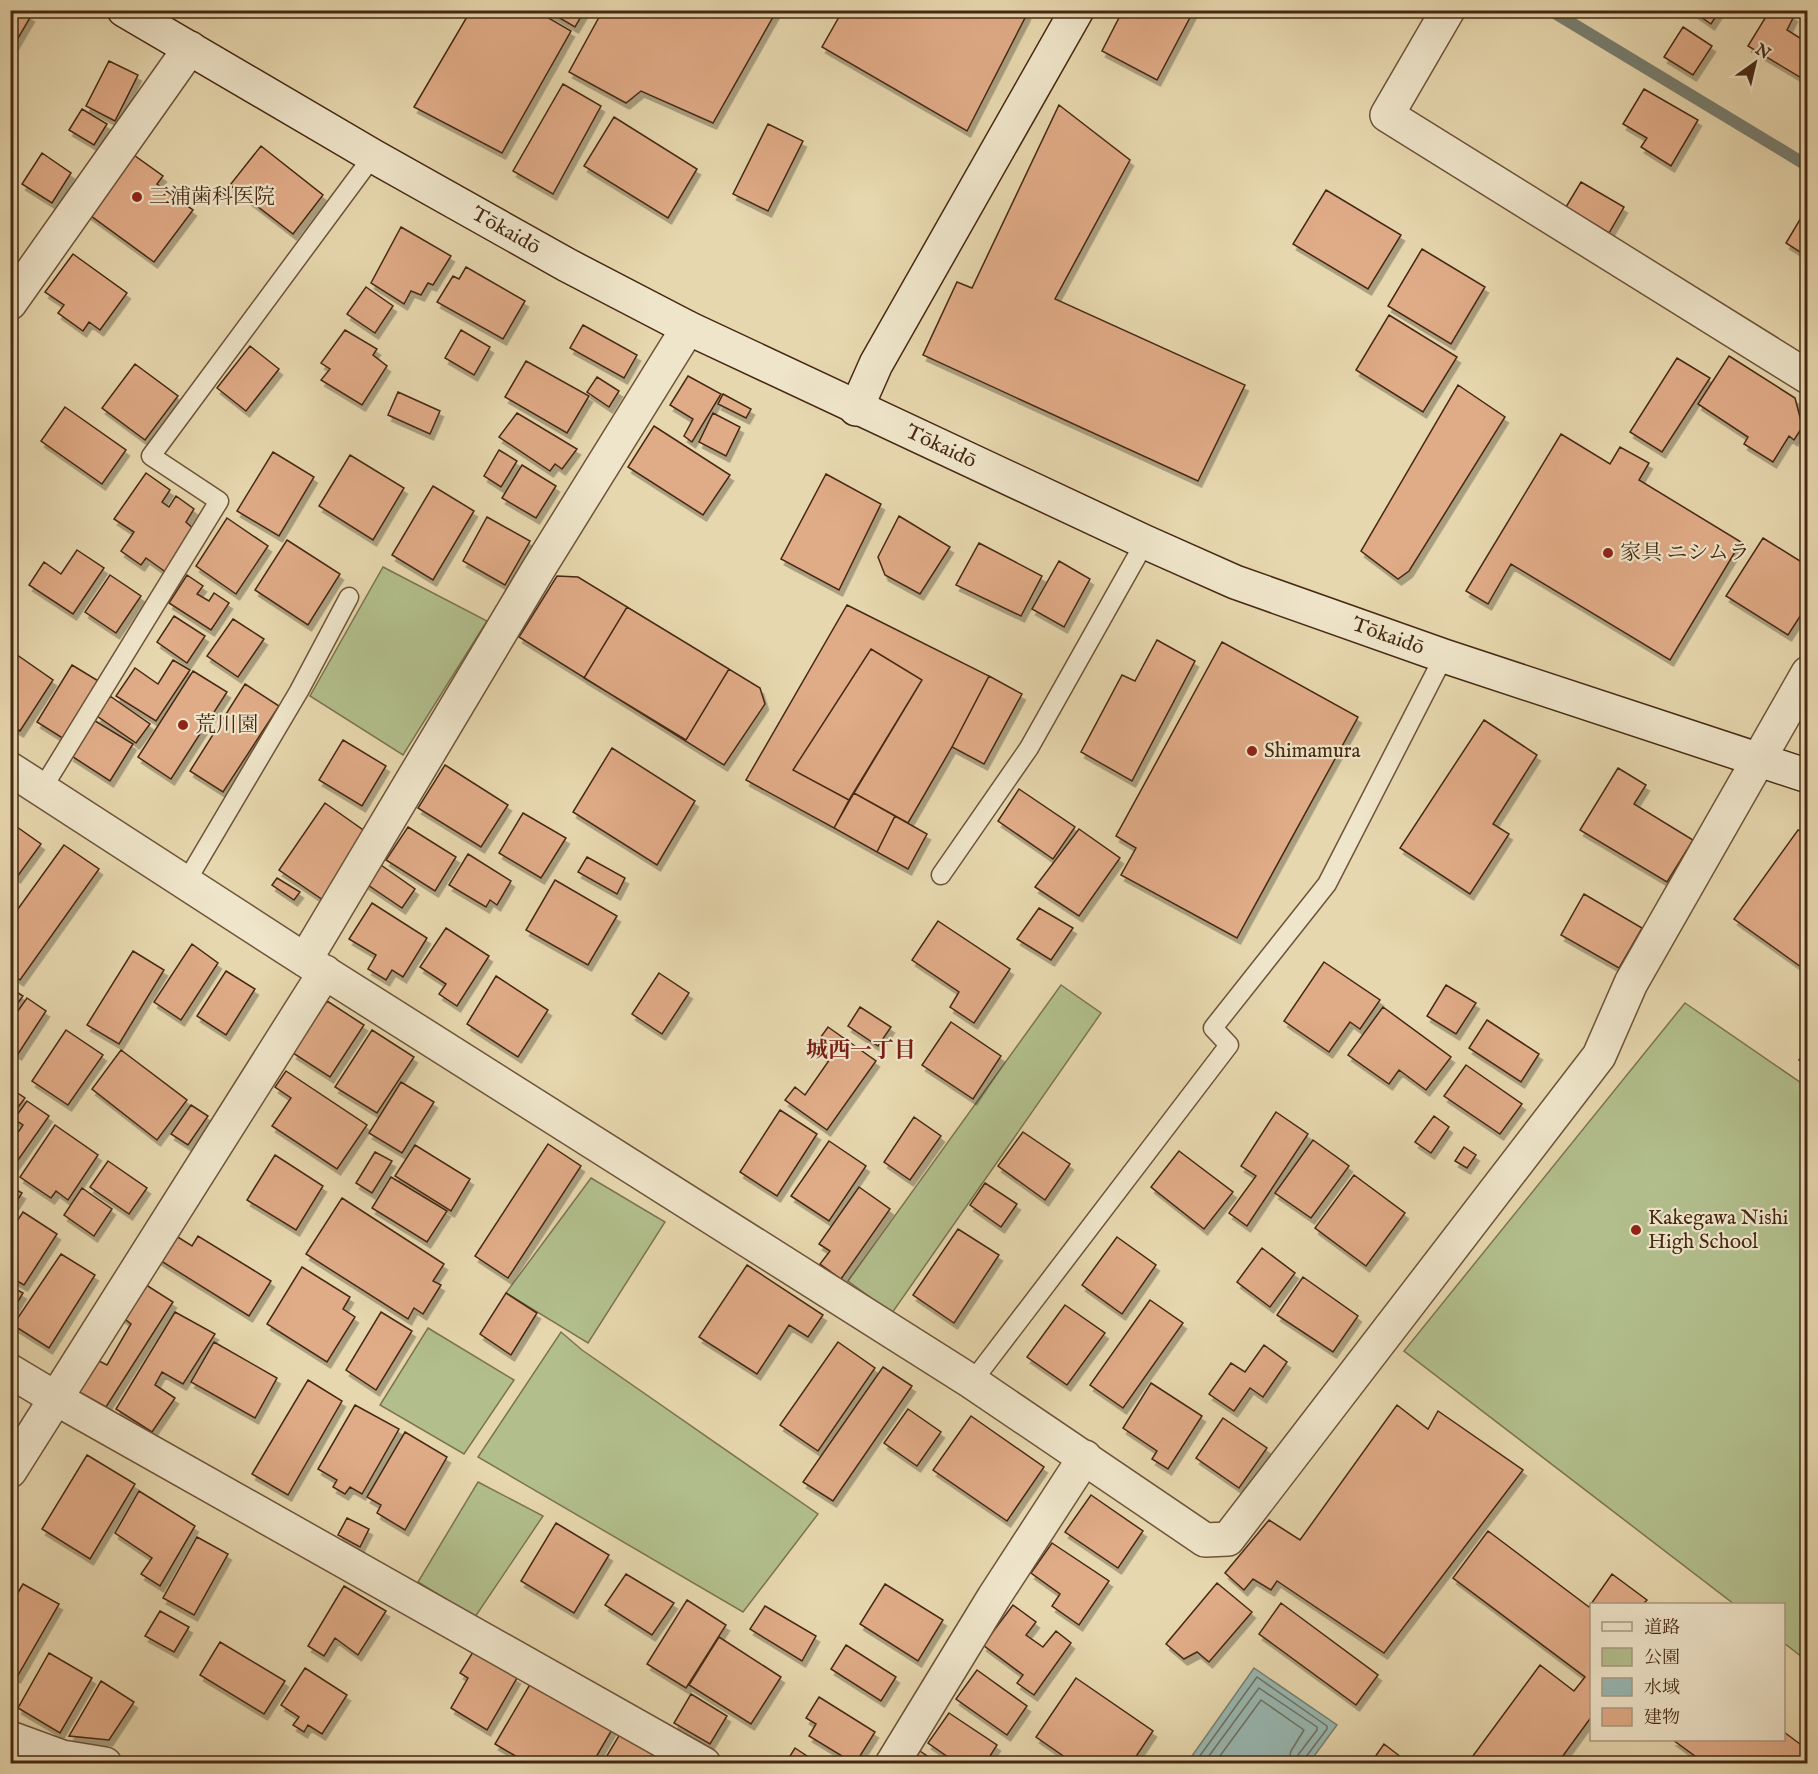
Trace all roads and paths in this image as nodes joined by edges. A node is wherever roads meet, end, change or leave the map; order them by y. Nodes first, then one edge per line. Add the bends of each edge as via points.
1 (124, 10) edge
2 (1077, 10) edge
3 (1448, 10) edge
4 (190, 48) junction
5 (373, 156) junction
6 (10, 303) edge
7 (688, 328) junction
8 (1808, 377) edge
9 (856, 409) junction
10 (1145, 543) junction
11 (350, 597) dead end
12 (1444, 656) junction
13 (1808, 674) edge
14 (1758, 760) junction
15 (10, 769) edge
16 (1808, 776) edge
17 (42, 789) junction
18 (941, 875) dead end
19 (186, 882) junction
20 (315, 966) junction
21 (10, 1371) edge
22 (972, 1382) junction
23 (55, 1398) junction
24 (1085, 1457) junction
25 (10, 1471) edge
26 (10, 1738) edge
27 (105, 1764) edge
28 (704, 1764) edge
29 (892, 1764) edge

1 - 4 street, Tōkaidō
2 - 9 street via 876,364
3 - 8 street via 1387,115
4 - 5 street, Tōkaidō
4 - 6 street
5 - 7 street, Tōkaidō
5 - 17 lane via 151,456 219,501
7 - 9 street, Tōkaidō
7 - 20 street via 539,568
9 - 10 street, Tōkaidō
10 - 12 street, Tōkaidō via 1235,582
10 - 18 lane via 1029,748
11 - 19 lane
12 - 14 street, Tōkaidō
12 - 22 lane via 1327,884 1213,1028 1229,1045
13 - 14 street
14 - 16 street, Tōkaidō
14 - 24 street via 1631,982 1599,1056 1228,1539 1205,1540
15 - 17 street
17 - 19 street
19 - 20 street
20 - 22 street
20 - 23 street
21 - 23 street
22 - 24 street
23 - 25 street
23 - 28 street
24 - 29 street
26 - 27 street via 62,1757

